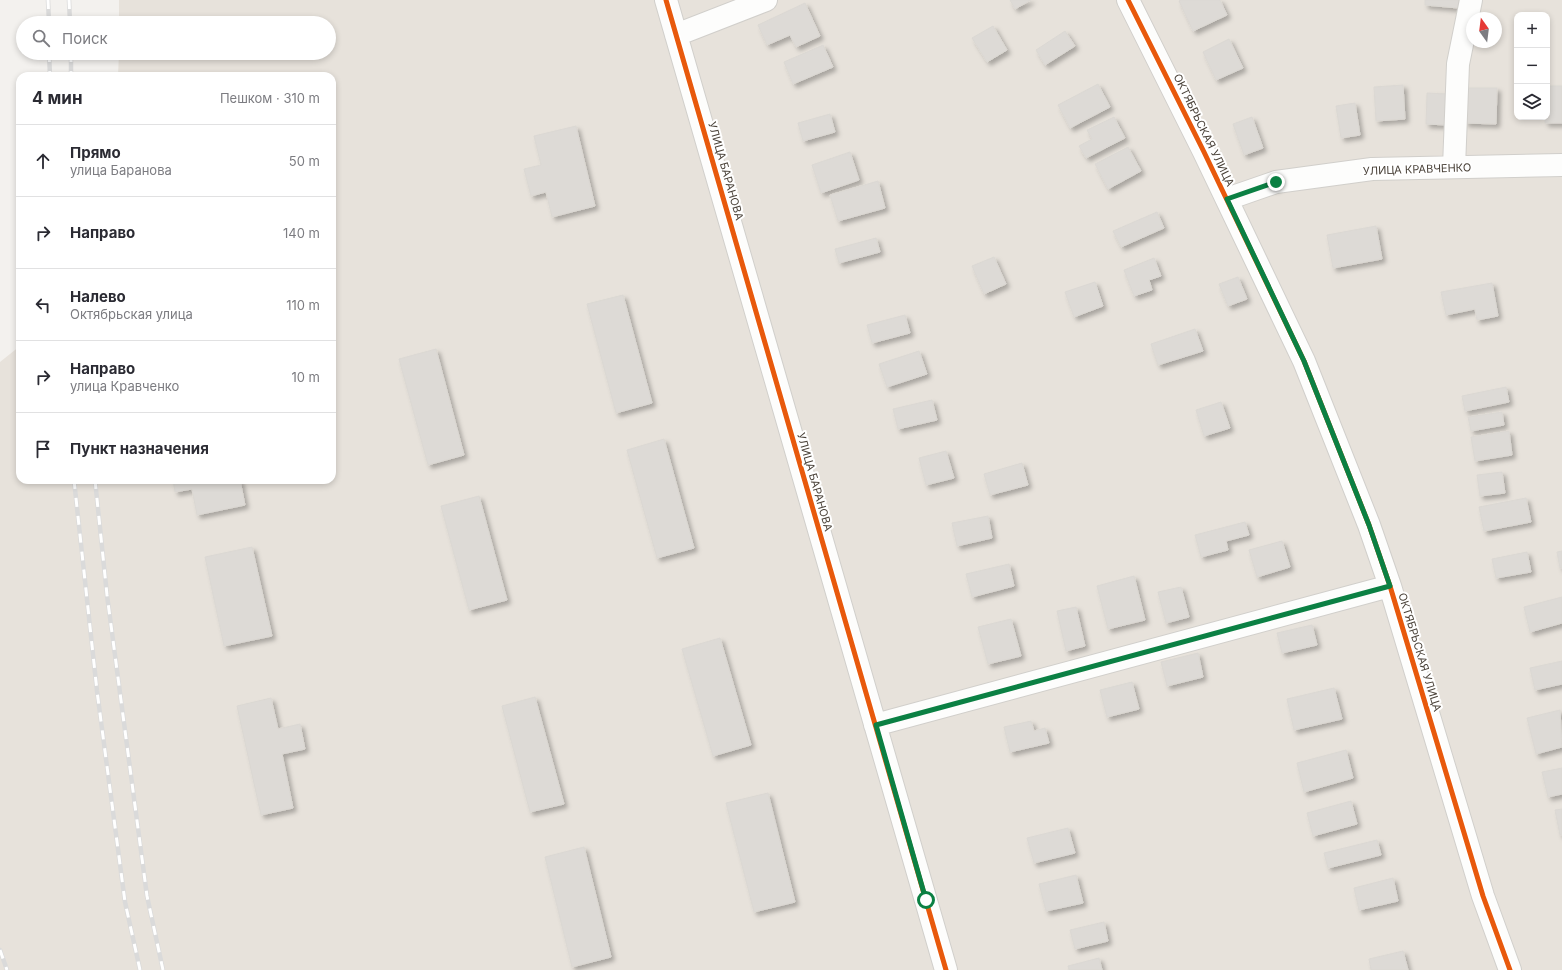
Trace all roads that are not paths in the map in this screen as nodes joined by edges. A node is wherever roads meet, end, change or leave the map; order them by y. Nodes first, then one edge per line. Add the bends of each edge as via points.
1 (666, 0) edge
2 (766, 0) edge
3 (1128, 0) edge
4 (1470, 0) edge
5 (676, 34) junction
6 (1562, 165) edge
7 (1454, 167) junction
8 (1227, 199) junction
9 (1390, 586) junction
10 (876, 725) junction
11 (946, 970) edge
12 (1510, 970) edge

1 - 5 street, УЛИЦА БАРАНОВА
2 - 5 street
3 - 8 street, ОКТЯБРЬСКАЯ УЛИЦА
4 - 7 street via 1458,64
5 - 10 street, УЛИЦА БАРАНОВА
6 - 7 street, УЛИЦА КРАВЧЕНКО
7 - 8 street, УЛИЦА КРАВЧЕНКО via 1372,169 1276,182
8 - 9 street, ОКТЯБРЬСКАЯ УЛИЦА via 1304,361 1369,525
9 - 10 street
9 - 12 street, ОКТЯБРЬСКАЯ УЛИЦА via 1483,896
10 - 11 street, УЛИЦА БАРАНОВА

